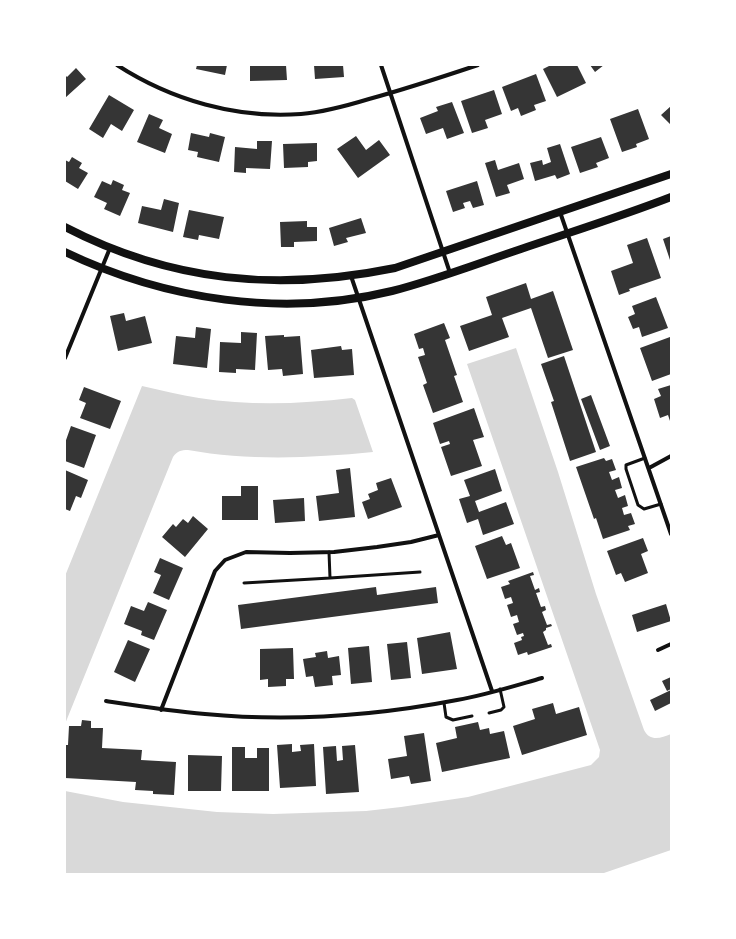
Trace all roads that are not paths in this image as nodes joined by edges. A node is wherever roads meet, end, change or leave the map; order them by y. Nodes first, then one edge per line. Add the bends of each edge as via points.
1 (117, 65) edge
2 (381, 65) edge
3 (478, 65) edge
4 (390, 94) junction
5 (671, 174) edge
6 (671, 197) edge
7 (560, 212) junction
8 (65, 227) edge
9 (567, 233) junction
10 (110, 248) junction
11 (65, 252) edge
12 (443, 252) junction
13 (102, 268) junction
14 (450, 273) junction
15 (351, 276) junction
16 (358, 297) junction
17 (65, 358) edge
18 (671, 456) edge
19 (645, 458) junction
20 (649, 468) junction
21 (661, 504) junction
22 (671, 534) edge
23 (439, 535) junction
24 (329, 552) junction
25 (420, 572) dead end
26 (330, 578) junction
27 (244, 583) dead end
28 (671, 644) edge
29 (658, 650) dead end
30 (542, 678) dead end
31 (500, 689) junction
32 (492, 692) junction
33 (106, 701) dead end
34 (444, 703) junction
35 (161, 710) junction
36 (489, 713) dead end
37 (472, 716) dead end

1 - 4 street via 152,85 197,102 263,114 320,111
2 - 4 street
3 - 4 street
4 - 12 street
5 - 7 main road
6 - 9 main road
7 - 9 street
7 - 12 main road
8 - 10 main road
9 - 14 main road
9 - 19 street
10 - 13 street
10 - 15 main road via 168,267 250,280 297,281
11 - 13 main road
12 - 14 street
12 - 15 main road via 395,268
13 - 16 main road via 166,289 234,301 292,303
13 - 17 street
14 - 16 main road via 392,291
15 - 16 street
16 - 23 street
18 - 20 street
19 - 20 street
19 - 21 lane via 626,465 638,505 644,509
20 - 21 street
21 - 22 street
23 - 24 street via 411,542
23 - 32 street
24 - 26 lane
24 - 35 street via 246,552 225,560 215,571
25 - 26 lane
26 - 27 lane
28 - 29 street
30 - 31 street
31 - 32 street
31 - 36 lane via 504,707
32 - 34 street
33 - 35 street
34 - 35 street via 340,716 228,716
34 - 37 lane via 446,717 452,720

